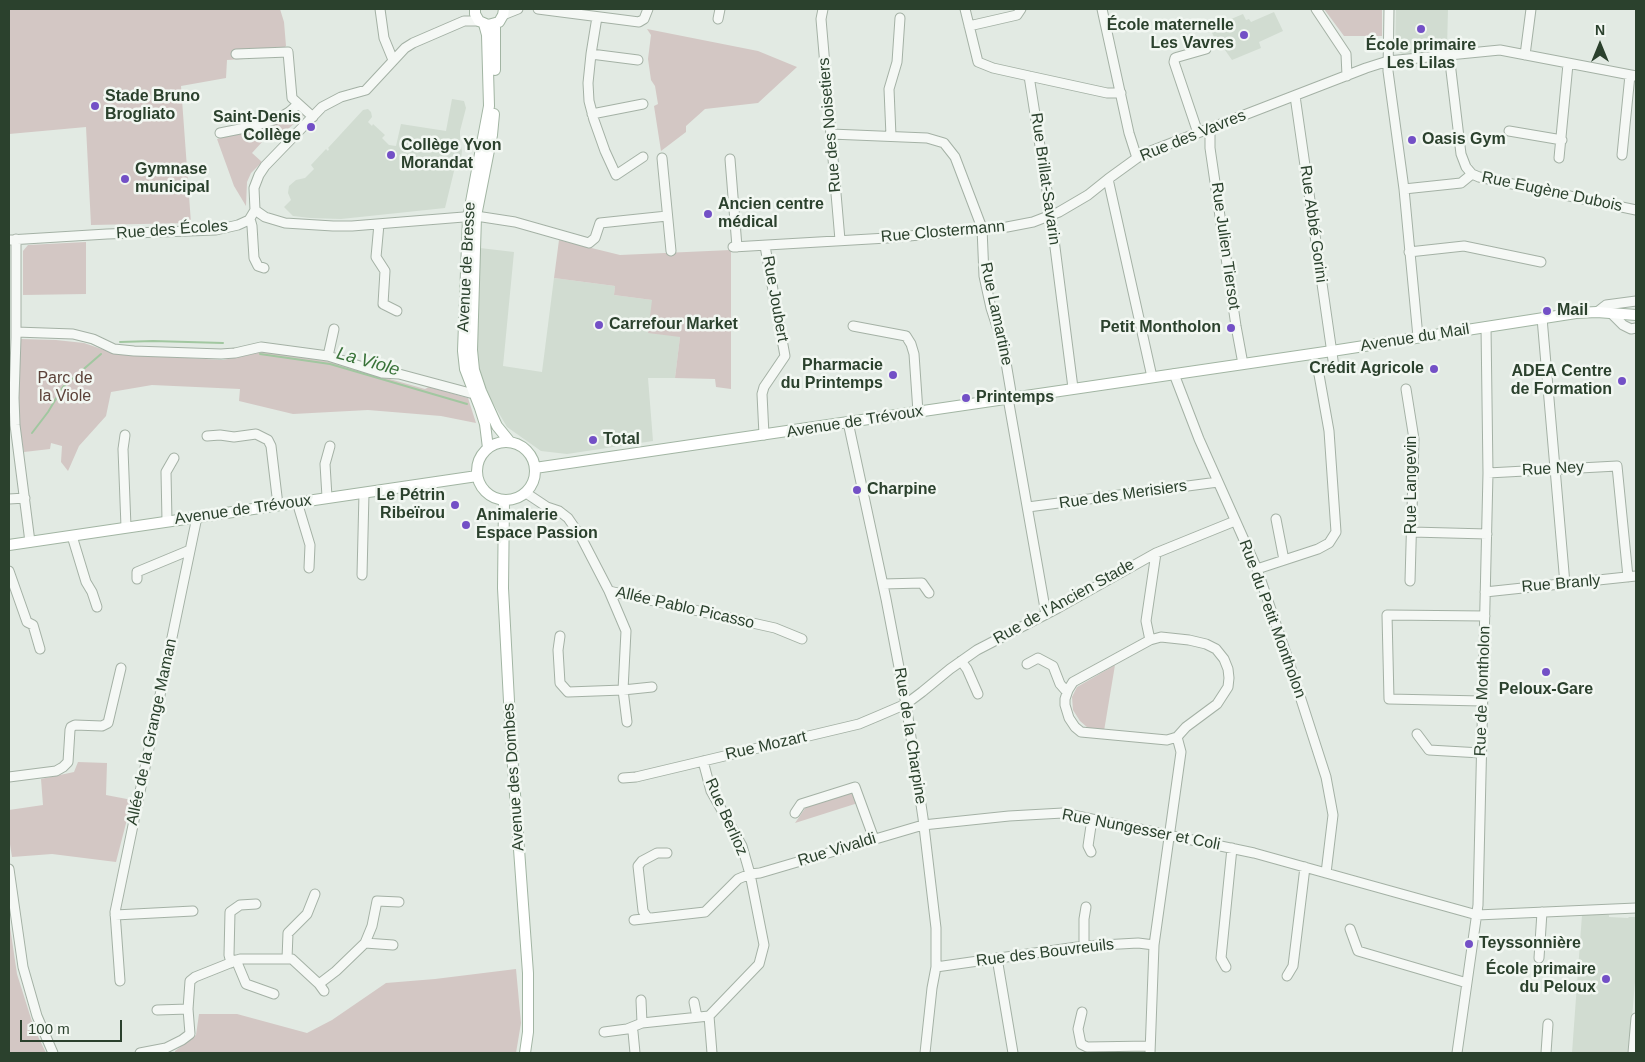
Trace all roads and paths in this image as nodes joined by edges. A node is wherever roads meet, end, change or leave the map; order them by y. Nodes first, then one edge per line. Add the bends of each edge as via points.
1 (380, 9) edge
2 (474, 9) edge
3 (518, 9) edge
4 (538, 9) edge
5 (648, 9) edge
6 (720, 9) edge
7 (823, 9) edge
8 (965, 9) edge
9 (1020, 9) edge
10 (1102, 9) edge
11 (1316, 9) edge
12 (1389, 9) edge
13 (1531, 9) edge
14 (504, 12) edge
15 (597, 17) junction
16 (718, 18) dead end
17 (900, 18) dead end
18 (464, 21) junction
19 (482, 22) junction
20 (495, 24) junction
21 (969, 26) junction
22 (1206, 49) dead end
23 (236, 54) dead end
24 (591, 54) junction
25 (1449, 54) junction
26 (1524, 55) junction
27 (393, 60) junction
28 (638, 60) dead end
29 (1388, 61) junction
30 (1568, 64) junction
31 (1029, 76) junction
32 (1347, 76) junction
33 (1633, 76) edge
34 (1121, 93) junction
35 (1294, 96) junction
36 (298, 104) junction
37 (643, 104) dead end
38 (592, 114) junction
39 (313, 117) junction
40 (1210, 128) junction
41 (1509, 131) dead end
42 (220, 133) dead end
43 (1198, 133) junction
44 (831, 134) junction
45 (891, 136) junction
46 (1562, 140) junction
47 (1622, 155) dead end
48 (643, 158) dead end
49 (662, 158) dead end
50 (1137, 158) junction
51 (1559, 158) dead end
52 (730, 159) dead end
53 (1472, 174) junction
54 (1108, 179) junction
55 (1404, 189) junction
56 (255, 210) junction
57 (1636, 210) edge
58 (667, 216) junction
59 (1051, 216) junction
60 (472, 217) junction
61 (250, 219) junction
62 (379, 224) junction
63 (982, 228) junction
64 (13, 240) edge
65 (840, 240) junction
66 (765, 246) junction
67 (672, 251) dead end
68 (1410, 252) junction
69 (1541, 262) dead end
70 (264, 268) dead end
71 (1636, 301) edge
72 (397, 310) dead end
73 (1597, 312) junction
74 (1612, 314) junction
75 (1636, 315) edge
76 (1542, 318) junction
77 (853, 326) dead end
78 (1486, 327) junction
79 (334, 328) dead end
80 (1636, 328) edge
81 (16, 332) junction
82 (1418, 337) junction
83 (1332, 351) junction
84 (328, 356) junction
85 (1243, 364) junction
86 (1174, 374) junction
87 (1152, 377) junction
88 (1073, 388) junction
89 (1406, 389) dead end
90 (477, 391) junction
91 (1010, 398) junction
92 (918, 412) junction
93 (848, 422) junction
94 (125, 435) dead end
95 (764, 435) junction
96 (207, 436) dead end
97 (510, 442) junction
98 (330, 446) dead end
99 (488, 448) junction
100 (174, 458) dead end
101 (535, 468) junction
102 (1556, 469) junction
103 (1488, 473) junction
104 (477, 476) junction
105 (1218, 482) junction
106 (364, 493) junction
107 (526, 493) junction
108 (327, 497) junction
109 (24, 498) junction
110 (9, 500) edge
111 (504, 500) junction
112 (297, 502) junction
113 (278, 505) junction
114 (1028, 507) junction
115 (197, 517) junction
116 (1276, 519) dead end
117 (167, 521) junction
118 (1235, 521) junction
119 (126, 527) junction
120 (1412, 532) junction
121 (1486, 534) junction
122 (72, 536) junction
123 (30, 542) junction
124 (9, 545) edge
125 (190, 550) junction
126 (1156, 553) junction
127 (1284, 560) junction
128 (309, 568) dead end
129 (1257, 568) junction
130 (9, 571) edge
131 (362, 575) dead end
132 (1632, 577) edge
133 (137, 579) dead end
134 (1410, 581) dead end
135 (883, 584) junction
136 (1566, 584) junction
137 (609, 591) junction
138 (928, 592) dead end
139 (1485, 592) junction
140 (97, 607) dead end
141 (1046, 614) junction
142 (1485, 616) junction
143 (560, 636) dead end
144 (802, 639) dead end
145 (1150, 640) junction
146 (40, 649) dead end
147 (961, 661) junction
148 (1027, 664) dead end
149 (121, 668) dead end
150 (652, 687) dead end
151 (623, 690) junction
152 (1067, 692) junction
153 (978, 694) dead end
154 (1482, 701) junction
155 (906, 704) junction
156 (626, 722) dead end
157 (1417, 734) dead end
158 (1177, 737) junction
159 (1481, 752) junction
160 (703, 760) junction
161 (9, 777) edge
162 (623, 778) dead end
163 (795, 813) dead end
164 (1092, 819) junction
165 (923, 825) junction
166 (1168, 834) junction
167 (874, 838) junction
168 (1232, 848) junction
169 (1091, 852) dead end
170 (667, 853) dead end
171 (1305, 867) junction
172 (9, 869) edge
173 (1326, 872) junction
174 (750, 874) junction
175 (315, 894) dead end
176 (399, 902) dead end
177 (256, 904) dead end
178 (1086, 906) dead end
179 (1636, 908) edge
180 (193, 910) dead end
181 (1542, 912) junction
182 (115, 914) junction
183 (1477, 914) junction
184 (650, 918) junction
185 (634, 920) dead end
186 (1350, 929) dead end
187 (365, 943) junction
188 (393, 945) dead end
189 (1154, 945) junction
190 (1084, 946) junction
191 (997, 958) junction
192 (1539, 958) dead end
193 (287, 959) junction
194 (234, 962) junction
195 (936, 967) junction
196 (1226, 967) dead end
197 (1287, 976) dead end
198 (120, 981) dead end
199 (1467, 983) junction
200 (274, 994) dead end
201 (641, 1000) dead end
202 (694, 1002) dead end
203 (188, 1009) junction
204 (157, 1010) dead end
205 (1082, 1012) dead end
206 (709, 1016) junction
207 (697, 1017) junction
208 (1636, 1018) edge
209 (642, 1023) junction
210 (1548, 1024) dead end
211 (630, 1028) junction
212 (604, 1032) dead end
213 (1150, 1050) edge
214 (53, 1053) edge
215 (139, 1053) edge
216 (525, 1053) edge
217 (636, 1053) edge
218 (712, 1053) edge
219 (925, 1053) edge
220 (1013, 1053) edge
221 (1457, 1053) edge
222 (1546, 1053) edge
223 (1633, 1053) edge

1 - 27 street via 384,38
2 - 18 street
2 - 19 main road, Avenue de Bresse
3 - 14 street
4 - 15 street
5 - 15 street via 639,22
6 - 16 street
7 - 44 street, Rue des Noisetiers via 821,19
8 - 21 street
9 - 21 street via 1017,15
10 - 34 street
11 - 32 street via 1346,54
12 - 29 street
13 - 26 street
14 - 20 main road
15 - 24 street
17 - 45 street via 897,62 890,89
18 - 19 street
18 - 27 street via 413,43
19 - 20 main road
19 - 60 main road, Avenue de Bresse via 487,35 489,106
20 - 60 main road, Avenue de Bresse via 492,134
21 - 31 street via 978,62
22 - 43 street via 1175,58 1174,62
23 - 36 street via 288,52 292,98
24 - 28 street
24 - 38 street via 588,82
25 - 26 street, Rue des Vavres via 1500,50
25 - 29 street, Rue des Vavres
25 - 53 street, Rue Eugène Dubois via 1461,154
26 - 30 street, Rue des Vavres
27 - 39 street via 366,90 340,97 322,107
29 - 32 street, Rue des Vavres
29 - 55 street
30 - 33 street, Rue des Vavres
30 - 46 street
31 - 34 street via 1107,93
31 - 59 street, Rue Brillat-Savarin
32 - 35 street, Rue des Vavres
33 - 47 street
34 - 50 street
35 - 40 street, Rue des Vavres
35 - 83 street, Rue Abbé Gorini
36 - 39 street
36 - 42 street via 279,118
37 - 38 street
38 - 48 street via 616,175
39 - 56 street via 259,175 254,188
40 - 43 street, Rue des Vavres
40 - 85 street, Rue Julien Tiersot via 1210,148
41 - 46 street
43 - 50 street, Rue des Vavres
44 - 45 street, Rue Lamartine
44 - 65 street, Rue des Noisetiers
45 - 63 street, Rue Lamartine via 927,138 944,143 955,157
46 - 51 street
49 - 58 street
50 - 54 street, Rue des Vavres
52 - 66 street, Rue Clostermann via 735,247
53 - 55 street via 1461,183
53 - 57 street, Rue Eugène Dubois
54 - 59 street, Rue Clostermann via 1088,195
54 - 87 street
55 - 68 street
56 - 61 street, Rue des Écoles
56 - 62 street via 285,223
58 - 60 street via 600,223 596,238 589,242 515,222
58 - 67 street
59 - 63 street, Rue Clostermann via 1007,227
59 - 88 street, Rue Brillat-Savarin
60 - 62 street
60 - 90 main road, Avenue de Bresse via 472,350
61 - 64 street, Rue des Écoles via 216,230
61 - 70 street via 254,258 258,266
62 - 72 street via 376,257 385,271 382,304
63 - 65 street, Rue Clostermann
63 - 91 street, Rue Lamartine via 984,276 1003,345
64 - 81 street
65 - 66 street, Rue Clostermann
66 - 95 street, Rue Joubert via 785,356 762,394
68 - 69 street via 1464,246
68 - 82 street
71 - 73 street, Avenue du Mail via 1606,305
73 - 74 main road, Avenue du Mail
73 - 76 main road, Avenue du Mail
74 - 75 main road, Avenue du Mail
74 - 80 street via 1623,325
76 - 78 main road, Avenue du Mail
76 - 102 street
77 - 92 street via 906,336 914,354
78 - 82 main road, Avenue du Mail
78 - 103 street, Rue de Montholon
79 - 84 street
81 - 84 street via 73,334 114,349 221,354 261,347
81 - 109 street via 14,398
82 - 83 main road, Avenue du Mail
83 - 85 main road, Avenue du Mail
83 - 127 street via 1334,367 1318,369 1329,431 1336,532 1329,543 1318,550
84 - 90 street via 382,373 399,374 470,393
85 - 86 main road, Avenue du Mail
86 - 87 main road, Avenue de Trévoux
86 - 105 street, Rue du Petit Montholon
87 - 88 main road, Avenue de Trévoux
88 - 91 main road, Avenue de Trévoux
89 - 120 street, Rue Langevin via 1414,439
90 - 97 main road, Avenue de Bresse
90 - 99 main road, Avenue de Bresse
91 - 92 main road, Avenue de Trévoux
91 - 114 street, Rue Lamartine
92 - 93 main road, Avenue de Trévoux
93 - 95 main road, Avenue de Trévoux
93 - 135 street, Rue de la Charpine
94 - 119 street
95 - 101 main road, Avenue de Trévoux
96 - 113 street via 220,434 234,438 256,434 268,440
97 - 99 main road
97 - 101 main road via 529,453
98 - 108 street via 324,464
99 - 104 main road via 479,461
100 - 117 street via 166,472
101 - 107 main road via 534,482
102 - 103 street, Rue Ney
102 - 132 street, Rue Ney via 1617,466
102 - 136 street
103 - 121 street, Rue de Montholon
104 - 106 main road, Avenue de Trévoux
104 - 111 main road via 489,495
105 - 114 street, Rue des Merisiers
105 - 118 street, Rue du Petit Montholon
106 - 108 main road, Avenue de Trévoux
106 - 131 street
107 - 111 main road
107 - 137 street, Allée Pablo Picasso via 568,518
108 - 112 main road, Avenue de Trévoux
109 - 110 street
109 - 123 street
111 - 216 main road, Avenue des Dombes via 503,588 528,973
112 - 113 main road, Avenue de Trévoux
112 - 128 street via 310,545
113 - 115 main road, Avenue de Trévoux
114 - 141 street, Rue Lamartine
115 - 117 main road, Avenue de Trévoux
115 - 125 street, Allée de la Grange Maman
116 - 127 street
117 - 119 main road, Avenue de Trévoux
118 - 126 street, Rue de l’Ancien Stade
118 - 129 street, Rue du Petit Montholon
119 - 122 main road, Avenue de Trévoux
120 - 121 street
120 - 134 street, Rue Langevin
121 - 139 street, Rue de Montholon
122 - 123 main road, Avenue de Trévoux
122 - 140 street
123 - 124 main road, Avenue de Trévoux
125 - 133 street via 136,572
125 - 182 street, Allée de la Grange Maman
126 - 141 street, Rue de l’Ancien Stade
126 - 145 street via 1146,621
127 - 129 street
129 - 173 street, Rue du Petit Montholon via 1326,777 1333,815
130 - 146 street
132 - 136 street, Rue Branly
135 - 138 street via 922,583
135 - 155 street, Rue de la Charpine
136 - 139 street, Rue Branly
137 - 144 street, Allée Pablo Picasso via 775,628
137 - 151 street via 626,631
139 - 142 street, Rue de Montholon
141 - 147 street, Rue de l’Ancien Stade
142 - 154 street, Rue de Montholon
142 - 154 street via 1386,615 1389,700
143 - 151 street via 560,683 568,692
145 - 152 street via 1073,682
145 - 158 street via 1189,640 1206,644 1216,649 1228,669 1228,687 1218,704
147 - 153 street via 968,669
147 - 155 street, Rue de l’Ancien Stade
148 - 152 street via 1038,658 1053,666
149 - 161 street via 108,723 71,727 68,762 63,767 56,771
150 - 151 street
151 - 156 street
152 - 158 street via 1065,700 1069,718 1081,732 1168,740
154 - 159 street, Rue de Montholon
155 - 160 street, Rue Mozart via 859,724
155 - 165 street, Rue de la Charpine
157 - 159 street via 1429,750
158 - 166 street via 1180,752
159 - 183 street, Rue de Montholon
160 - 162 street, Rue Mozart
160 - 174 street, Rue Berlioz via 711,790 742,846
163 - 167 street via 801,804 855,786
164 - 165 street, Rue Nungesser et Coli via 1063,813
164 - 166 street, Rue Nungesser et Coli
164 - 169 street via 1088,846
165 - 167 street, Rue Vivaldi
165 - 195 street, Rue de la Charpine via 936,928
166 - 168 street, Rue Nungesser et Coli
166 - 189 street
167 - 174 street, Rue Vivaldi
168 - 171 street, Rue Nungesser et Coli
168 - 196 street via 1221,958
170 - 184 street via 639,863 643,910
171 - 173 street, Rue Nungesser et Coli
171 - 197 street via 1293,966
172 - 214 street via 23,967 37,1016
173 - 183 street, Rue Nungesser et Coli
174 - 184 street via 738,879 705,912
174 - 206 street, Rue Berlioz via 764,945 759,964
175 - 193 street via 307,914 288,933
176 - 187 street via 377,901
177 - 194 street via 240,905 230,912 229,955
178 - 190 street
179 - 181 street, Rue Nungesser et Coli
180 - 182 street
181 - 183 street, Rue Nungesser et Coli
181 - 192 street
182 - 198 street, Allée de la Grange Maman
183 - 199 street, Rue de Montholon
184 - 185 street
186 - 199 street via 1358,950
187 - 188 street
187 - 193 street via 322,988 292,959
189 - 190 street, Rue des Bouvreuils
189 - 213 street
190 - 191 street, Rue des Bouvreuils
191 - 195 street, Rue des Bouvreuils
191 - 220 street
193 - 194 street via 240,959
194 - 200 street via 246,984
194 - 203 street via 192,979
195 - 219 street, Rue de la Charpine
199 - 221 street, Rue de Montholon
201 - 209 street
202 - 207 street
203 - 204 street
203 - 215 street via 190,1034 166,1048
205 - 213 street via 1078,1030 1081,1044
206 - 207 street
206 - 218 street
207 - 209 street
208 - 223 street
209 - 211 street
210 - 222 street
211 - 212 street
211 - 217 street

